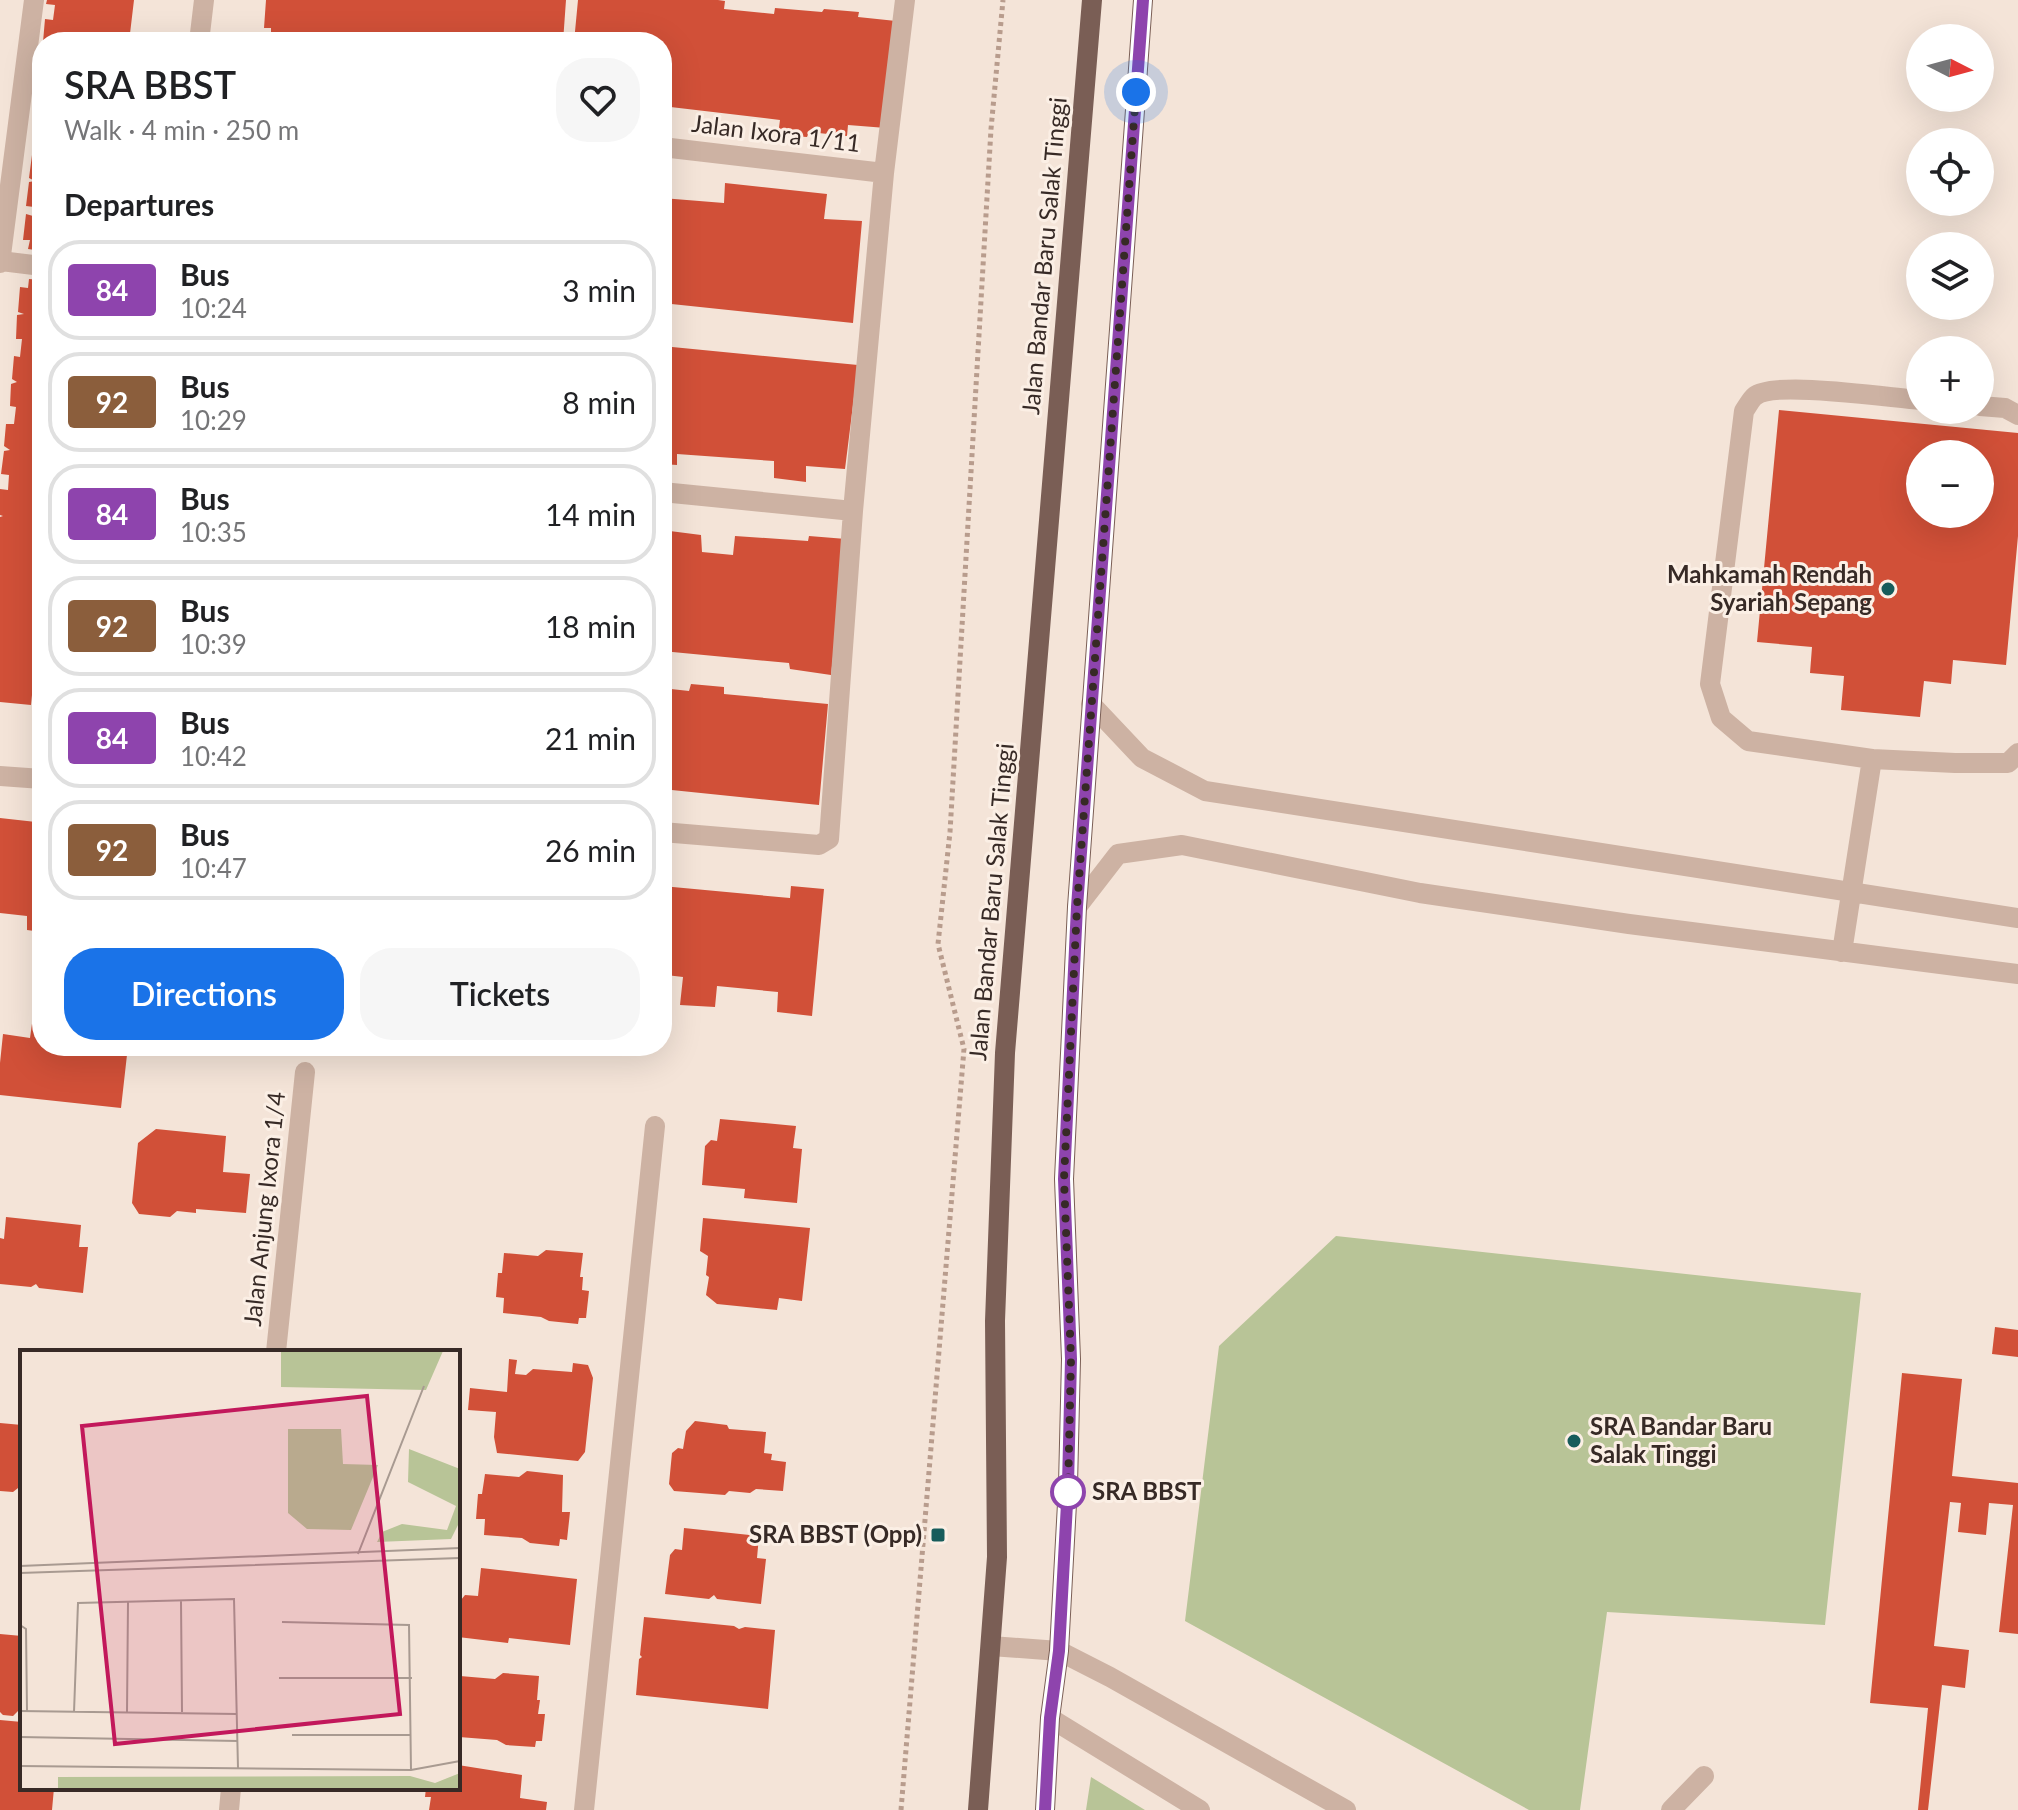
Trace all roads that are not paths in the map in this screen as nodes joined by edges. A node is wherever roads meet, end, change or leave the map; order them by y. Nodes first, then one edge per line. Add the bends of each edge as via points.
1 (34, 0) edge
2 (204, 0) edge
3 (905, 0) edge
4 (1092, 0) edge
5 (1143, 0) edge
6 (200, 32) edge
7 (672, 148) edge
8 (884, 173) junction
9 (0, 262) edge
10 (32, 265) edge
11 (1906, 399) edge
12 (1994, 407) edge
13 (2018, 415) edge
14 (672, 493) edge
15 (853, 511) junction
16 (1091, 704) junction
17 (2018, 753) edge
18 (1872, 759) junction
19 (0, 776) edge
20 (32, 778) edge
21 (672, 833) edge
22 (1852, 892) junction
23 (1077, 907) junction
24 (2018, 918) edge
25 (1842, 952) junction
26 (2018, 974) edge
27 (305, 1072) dead end
28 (655, 1126) dead end
29 (276, 1350) edge
30 (991, 1646) junction
31 (1059, 1651) junction
32 (1050, 1718) junction
33 (1704, 1776) dead end
34 (231, 1790) edge
35 (229, 1810) edge
36 (584, 1810) edge
37 (978, 1810) edge
38 (1045, 1810) edge
39 (1200, 1810) edge
40 (1346, 1810) edge
41 (1671, 1810) edge

1 - 9 street
2 - 6 street
3 - 8 street
4 - 30 main road, Jalan Bandar Baru Salak Tinggi via 1005,1053
5 - 16 main road
7 - 8 street, Jalan Ixora 1/11
8 - 15 street
9 - 10 street
11 - 18 street via 1772,389 1755,395 1744,411 1710,684 1721,718 1748,741
12 - 13 street
14 - 15 street
15 - 21 street via 829,839 819,845
16 - 22 street via 1142,758 1205,791
16 - 23 main road
17 - 18 street via 2008,763
18 - 22 street
19 - 20 street
22 - 24 street
22 - 25 street
23 - 25 street via 1118,854 1182,845 1420,893
23 - 31 main road via 1064,1179 1071,1359
25 - 26 street
27 - 29 street, Jalan Anjung Ixora 1/4
28 - 36 street
30 - 31 street
30 - 37 main road, Jalan Bandar Baru Salak Tinggi
31 - 32 main road
31 - 40 street
32 - 38 main road
32 - 39 street
33 - 41 street
34 - 35 street

